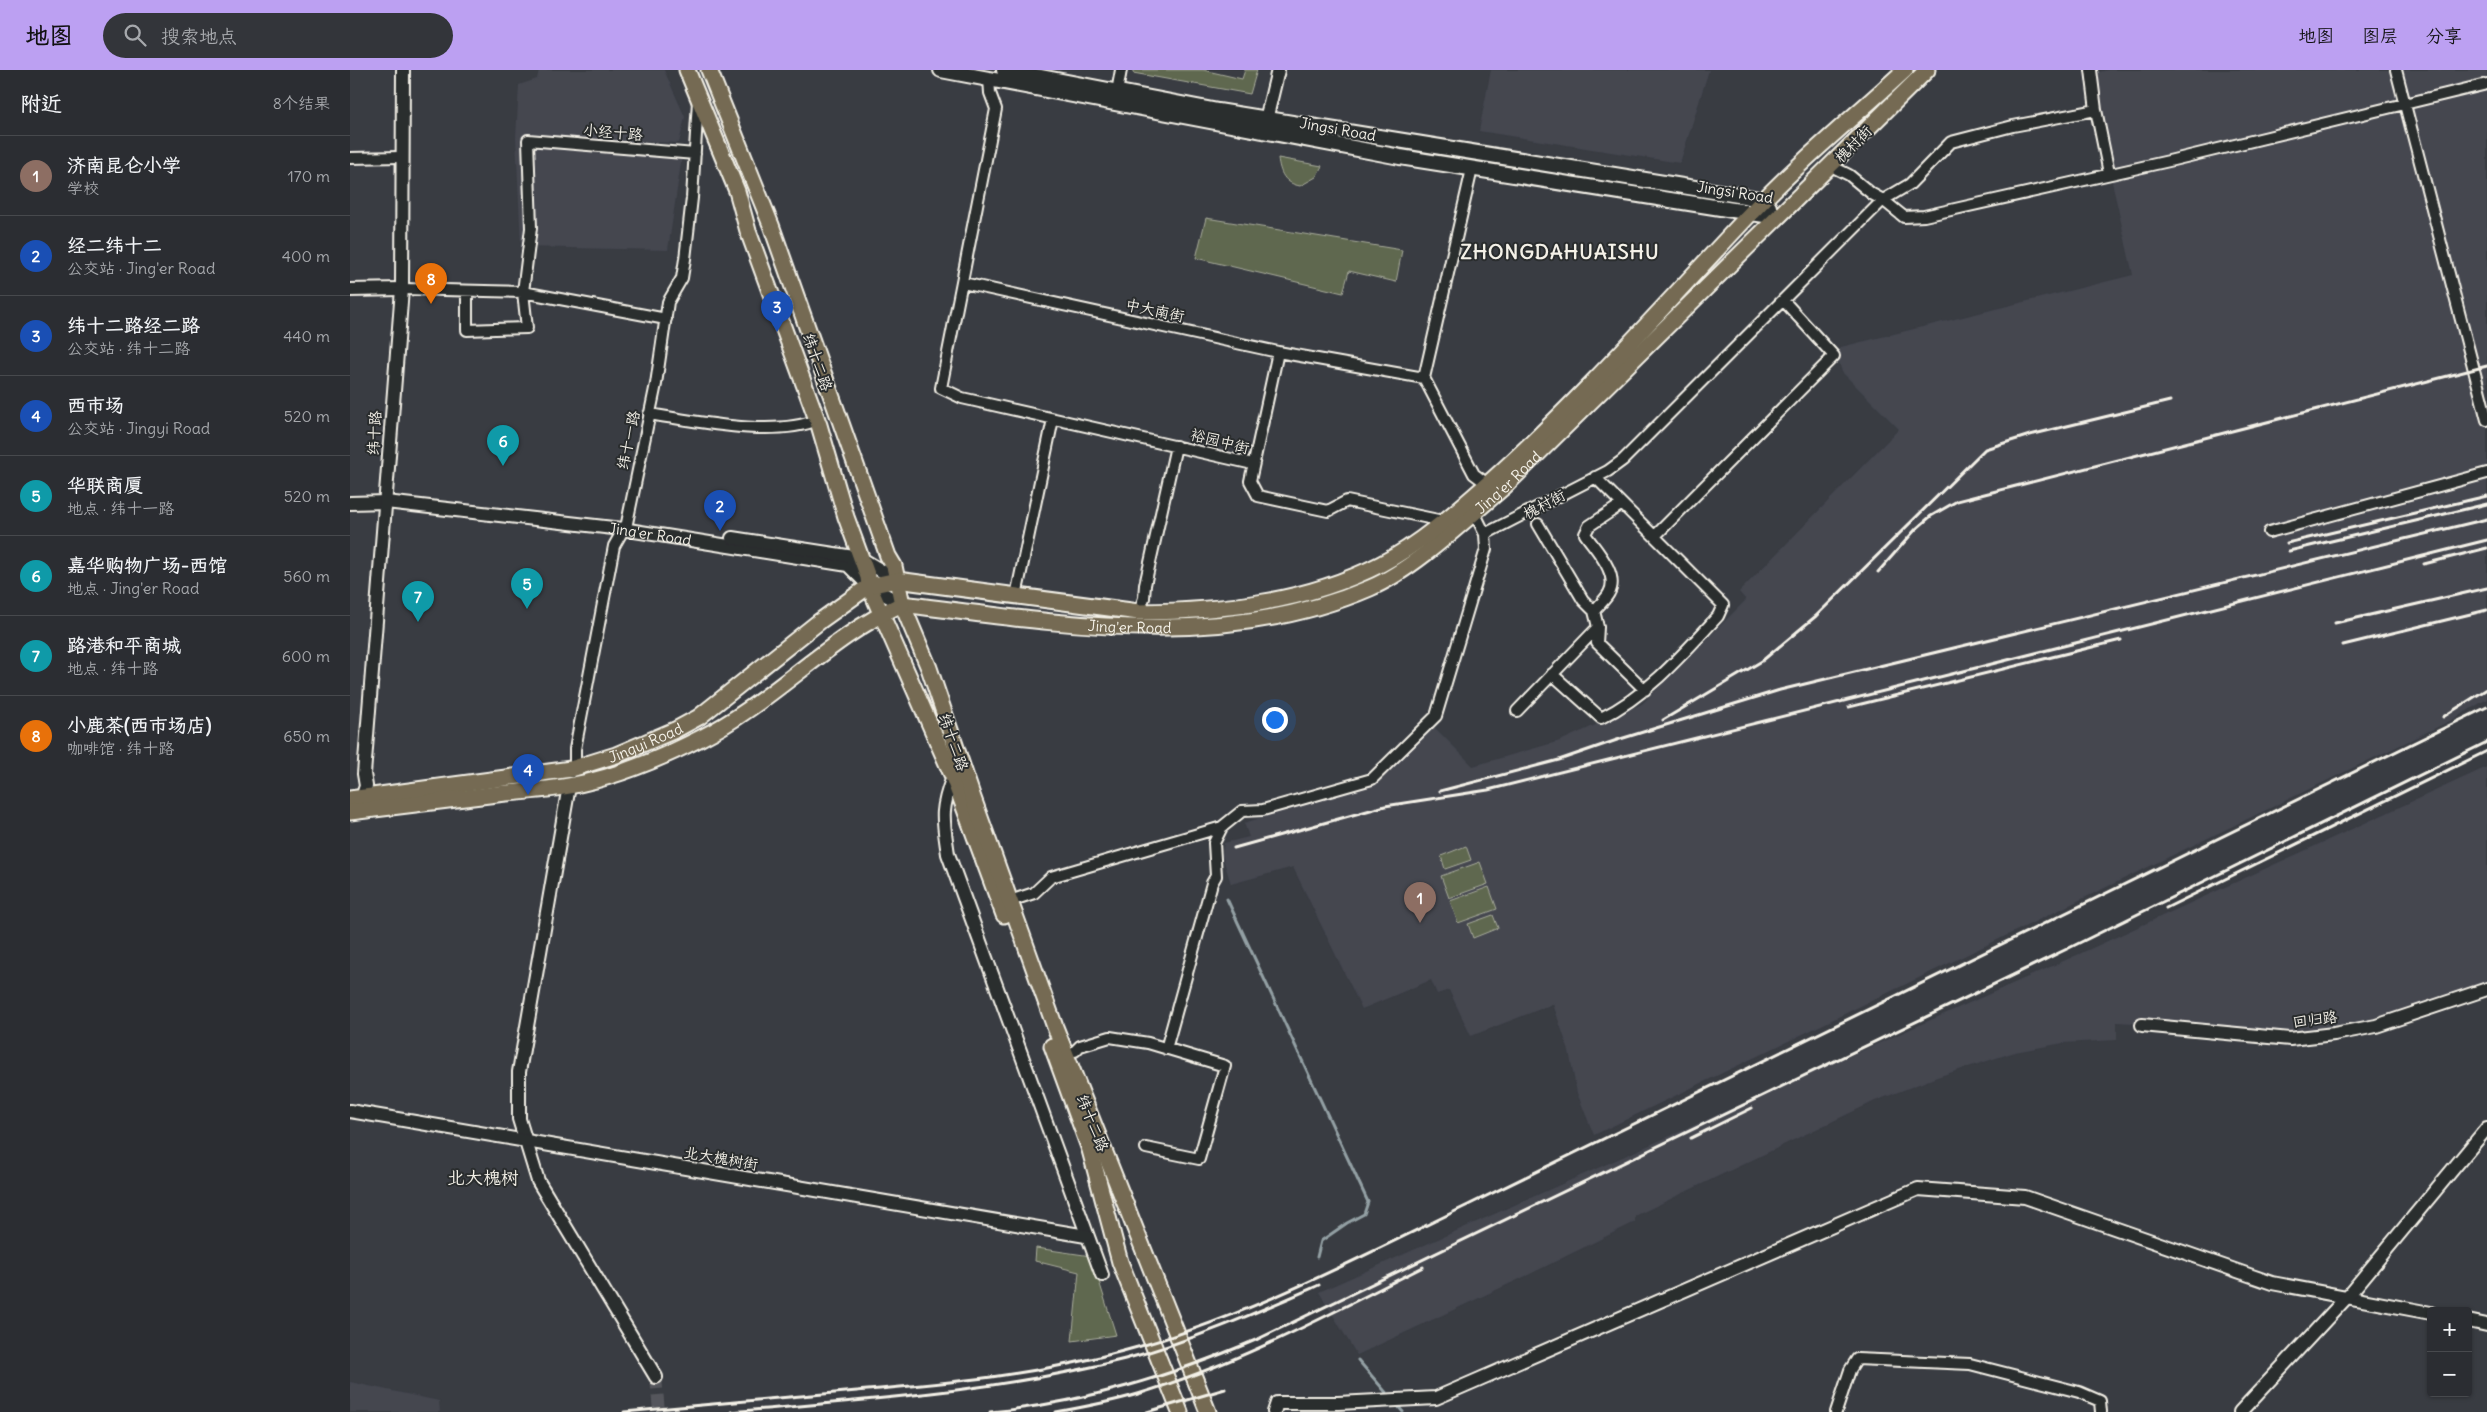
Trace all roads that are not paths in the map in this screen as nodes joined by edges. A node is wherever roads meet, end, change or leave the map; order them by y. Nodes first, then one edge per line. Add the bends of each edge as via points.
1 (403, 70) edge
2 (687, 70) edge
3 (709, 70) edge
4 (941, 70) edge
5 (1004, 70) edge
6 (1121, 70) edge
7 (1278, 70) edge
8 (1905, 70) edge
9 (1927, 70) edge
10 (2091, 70) edge
11 (2396, 70) edge
12 (988, 79) junction
13 (2487, 84) edge
14 (1117, 92) junction
15 (698, 98) junction
16 (2404, 103) junction
17 (2096, 110) junction
18 (1265, 125) junction
19 (695, 154) junction
20 (401, 157) junction
21 (350, 158) edge
22 (1831, 166) junction
23 (1472, 168) junction
24 (2109, 173) junction
25 (1764, 200) junction
26 (1883, 200) junction
27 (1751, 213) junction
28 (1777, 217) junction
29 (962, 283) junction
30 (402, 289) junction
31 (350, 290) edge
32 (467, 291) junction
33 (523, 292) junction
34 (1783, 300) junction
35 (666, 319) junction
36 (1278, 352) junction
37 (1424, 378) junction
38 (649, 414) junction
39 (1053, 419) junction
40 (817, 420) junction
41 (2487, 420) edge
42 (1176, 446) junction
43 (1254, 464) junction
44 (2487, 473) edge
45 (1595, 477) junction
46 (1485, 486) junction
47 (350, 497) edge
48 (386, 498) junction
49 (350, 503) edge
50 (1622, 504) junction
51 (1474, 512) junction
52 (1443, 521) junction
53 (1538, 524) dead end
54 (625, 526) junction
55 (2269, 532) dead end
56 (1485, 534) junction
57 (1655, 536) junction
58 (860, 558) junction
59 (897, 580) junction
60 (869, 586) junction
61 (1016, 596) junction
62 (902, 604) junction
63 (1594, 611) junction
64 (1139, 612) junction
65 (880, 614) junction
66 (1598, 627) junction
67 (1552, 674) junction
68 (1645, 690) junction
69 (1517, 711) dead end
70 (571, 769) junction
71 (953, 777) junction
72 (569, 786) junction
73 (356, 798) edge
74 (350, 812) edge
75 (1222, 827) junction
76 (1010, 901) junction
77 (2487, 990) edge
78 (2142, 1025) dead end
79 (1166, 1049) junction
80 (1075, 1051) dead end
81 (350, 1111) edge
82 (2487, 1128) edge
83 (524, 1140) junction
84 (1146, 1148) dead end
85 (1086, 1236) junction
86 (1102, 1275) dead end
87 (2347, 1297) junction
88 (2427, 1312) edge
89 (2472, 1322) edge
90 (2487, 1325) edge
91 (656, 1376) tunnel mouth
92 (1180, 1412) edge
93 (1208, 1412) edge
94 (1274, 1412) edge
95 (1836, 1412) edge
96 (2101, 1412) edge
97 (2240, 1412) edge

1 - 20 street, 纬十路
2 - 15 main road, 纬十二路
3 - 59 main road, 纬十二路 via 771,225
4 - 12 main road, Jingsi Road
5 - 14 main road, Jingsi Road
6 - 14 street
7 - 18 street
8 - 25 main road, 槐村街
9 - 22 main road, 槐村街
10 - 17 street
11 - 16 street
12 - 18 main road, Jingsi Road
12 - 29 street via 996,109
13 - 16 street
14 - 18 main road, Jingsi Road
15 - 19 street, 纬十一路
15 - 40 main road, 纬十二路 via 737,190 748,231
16 - 24 street
16 - 41 street
17 - 24 street
17 - 26 street, 槐村街 via 1951,142 1910,184
18 - 23 main road, Jingsi Road
18 - 25 main road, Jingsi Road
19 - 33 street, 小经十路 via 528,140 531,228
19 - 35 street, 纬十一路 via 682,278 668,302
20 - 21 street
20 - 30 street, 纬十路
22 - 26 street
22 - 28 main road, 槐村街
23 - 27 main road, Jingsi Road
23 - 37 street
24 - 26 street via 1924,216 1904,217
25 - 27 main road, Jing'er Road
25 - 28 main road, Jingsi Road
26 - 34 street, 槐村街
27 - 28 main road, Jingsi Road
27 - 46 main road, Jing'er Road via 1591,383
28 - 51 main road, Jing'er Road via 1506,486
29 - 36 street, 中大南街
29 - 39 street via 941,388 962,398
30 - 31 street
30 - 32 street
30 - 48 street, 纬十路
32 - 33 street
32 - 33 street via 468,330 528,328
33 - 35 street
34 - 45 street, 槐村街 via 1623,460
34 - 57 street via 1834,356
35 - 38 street, 纬十一路
36 - 37 street, 中大南街
36 - 43 street, 裕园中街
37 - 46 street via 1474,474
38 - 40 street via 740,427 802,426
38 - 54 street, 纬十一路
39 - 42 street
39 - 61 street
40 - 58 main road, 纬十二路
42 - 43 street, 裕园中街
42 - 64 street, 裕园中街
43 - 52 street via 1250,481 1258,496 1328,512 1347,501
44 - 55 street
45 - 50 street
45 - 56 street, 槐村街
46 - 52 main road, Jing'er Road
47 - 48 street, Jing'er Road
48 - 49 street, Jing'er Road
48 - 54 street, Jing'er Road
48 - 73 street, 纬十路 via 364,774 366,786
50 - 57 street
50 - 63 street via 1589,526 1585,534 1611,573 1609,593
51 - 56 street
51 - 62 main road, Jing'er Road via 1437,544 1389,578 1370,588 1289,615 1189,628 1095,626
52 - 64 main road, Jing'er Road via 1403,552 1380,565 1316,591 1268,603
53 - 63 street via 1583,600
54 - 58 street, Jing'er Road
54 - 60 street, Jing'er Road via 848,565
54 - 70 street, 纬十一路 via 614,546 575,763
56 - 75 street via 1486,549 1436,716 1372,779 1263,810 1242,811
57 - 68 street via 1723,605 1722,612 1713,622
58 - 59 street, Jing'er Road
58 - 60 main road, 纬十二路
59 - 60 main road, Jingyi Road
59 - 61 main road, Jing'er Road
59 - 62 main road, 纬十二路
60 - 62 street, Jing'er Road
60 - 65 main road, 纬十二路
60 - 70 main road, Jingyi Road via 699,717 616,756
61 - 64 main road, Jing'er Road
62 - 65 main road, Jingyi Road
62 - 76 main road, 纬十二路 via 930,668
63 - 66 street
65 - 71 main road, 纬十二路
65 - 72 main road, Jingyi Road via 836,642 745,713 700,739 616,773
66 - 67 street
66 - 68 street via 1597,643
67 - 68 street via 1601,718
67 - 69 street
70 - 72 street, 纬十一路
70 - 73 main road, Jingyi Road
71 - 85 street via 942,815 948,854
71 - 92 main road, 纬十二路 via 1090,1150 1120,1262
72 - 74 main road, Jingyi Road
72 - 83 street via 519,1072 519,1119
75 - 76 street via 1051,877 1034,893
75 - 79 street via 1214,843 1216,876
76 - 93 main road, 纬十二路 via 1055,1027
77 - 78 street, 回归路 via 2376,1026 2290,1039
79 - 80 street via 1110,1037 1080,1046
79 - 84 street via 1226,1066 1199,1160
81 - 83 street, 北大槐树街
82 - 87 street
83 - 85 street, 北大槐树街
83 - 91 street via 538,1181
85 - 86 street
87 - 88 street
87 - 94 street via 2272,1283 2025,1197 1918,1189 1436,1398 1277,1402
87 - 97 street
89 - 90 street
95 - 96 street via 1857,1359 1970,1364 2079,1392 2100,1401

